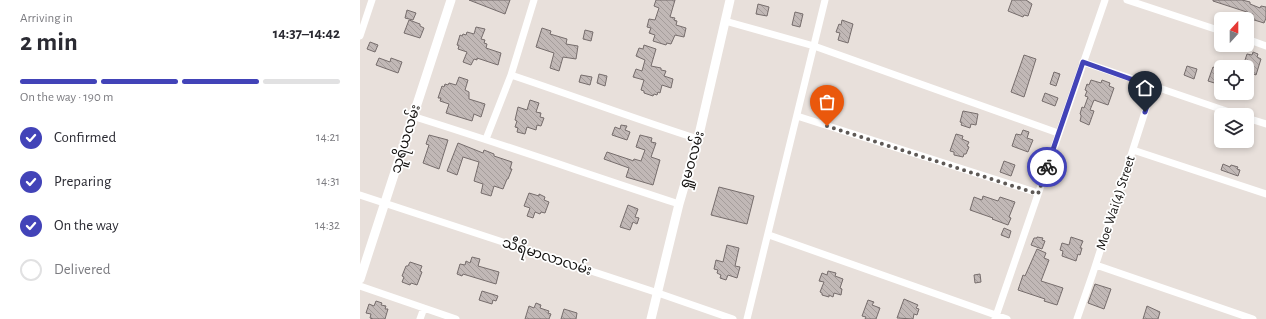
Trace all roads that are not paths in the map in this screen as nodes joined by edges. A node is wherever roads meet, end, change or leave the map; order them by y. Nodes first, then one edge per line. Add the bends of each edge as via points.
1 (372, 0) edge
2 (452, 0) edge
3 (534, 0) edge
4 (730, 0) edge
5 (825, 0) edge
6 (1105, 0) edge
7 (1127, 0) edge
8 (725, 21) junction
9 (1214, 29) edge
10 (360, 36) edge
11 (1254, 42) edge
12 (814, 46) junction
13 (1266, 46) edge
14 (1083, 62) junction
15 (512, 75) junction
16 (1153, 87) junction
17 (1217, 108) edge
18 (412, 116) junction
19 (797, 116) junction
20 (1254, 120) edge
21 (1266, 124) edge
22 (1058, 133) junction
23 (486, 139) junction
24 (698, 139) junction
25 (1133, 150) junction
26 (1038, 194) junction
27 (1266, 194) edge
28 (360, 195) edge
29 (385, 204) junction
30 (679, 204) junction
31 (769, 235) junction
32 (1096, 265) junction
33 (360, 279) edge
34 (360, 286) edge
35 (658, 293) junction
36 (424, 308) junction
37 (996, 317) edge
38 (420, 319) edge
39 (456, 319) edge
40 (651, 319) edge
41 (733, 319) edge
42 (747, 319) edge
43 (1007, 319) edge
44 (1077, 319) edge
45 (1253, 319) edge

1 - 10 street
2 - 18 street, သူရိယလမ်း
3 - 15 street
4 - 8 street, ရှုမဝလမ်း
5 - 12 street
6 - 14 street
7 - 9 street
8 - 12 street
8 - 24 street, ရှုမဝလမ်း
11 - 13 street
12 - 19 street
12 - 22 street
14 - 16 street
14 - 22 street
15 - 23 street
15 - 24 street
16 - 17 street
16 - 25 street, Moe Wai(4) Street
18 - 23 street
18 - 29 street, သူရိယလမ်း
19 - 26 street
19 - 31 street
20 - 21 street
22 - 26 street
23 - 30 street
24 - 30 street, ရှုမဝလမ်း
25 - 27 street
25 - 32 street, Moe Wai(4) Street
26 - 37 street
28 - 29 street, သီရိမာလာလမ်း
29 - 33 street, သူရိယလမ်း
29 - 35 street, သီရိမာလာလမ်း
30 - 35 street, ရှုမဝလမ်း
31 - 37 street
31 - 42 street
32 - 44 street, Moe Wai(4) Street
32 - 45 street
34 - 36 street
35 - 40 street, ရှုမဝလမ်း
35 - 41 street, သီရိမာလာလမ်း
36 - 38 street
36 - 39 street
37 - 43 street

